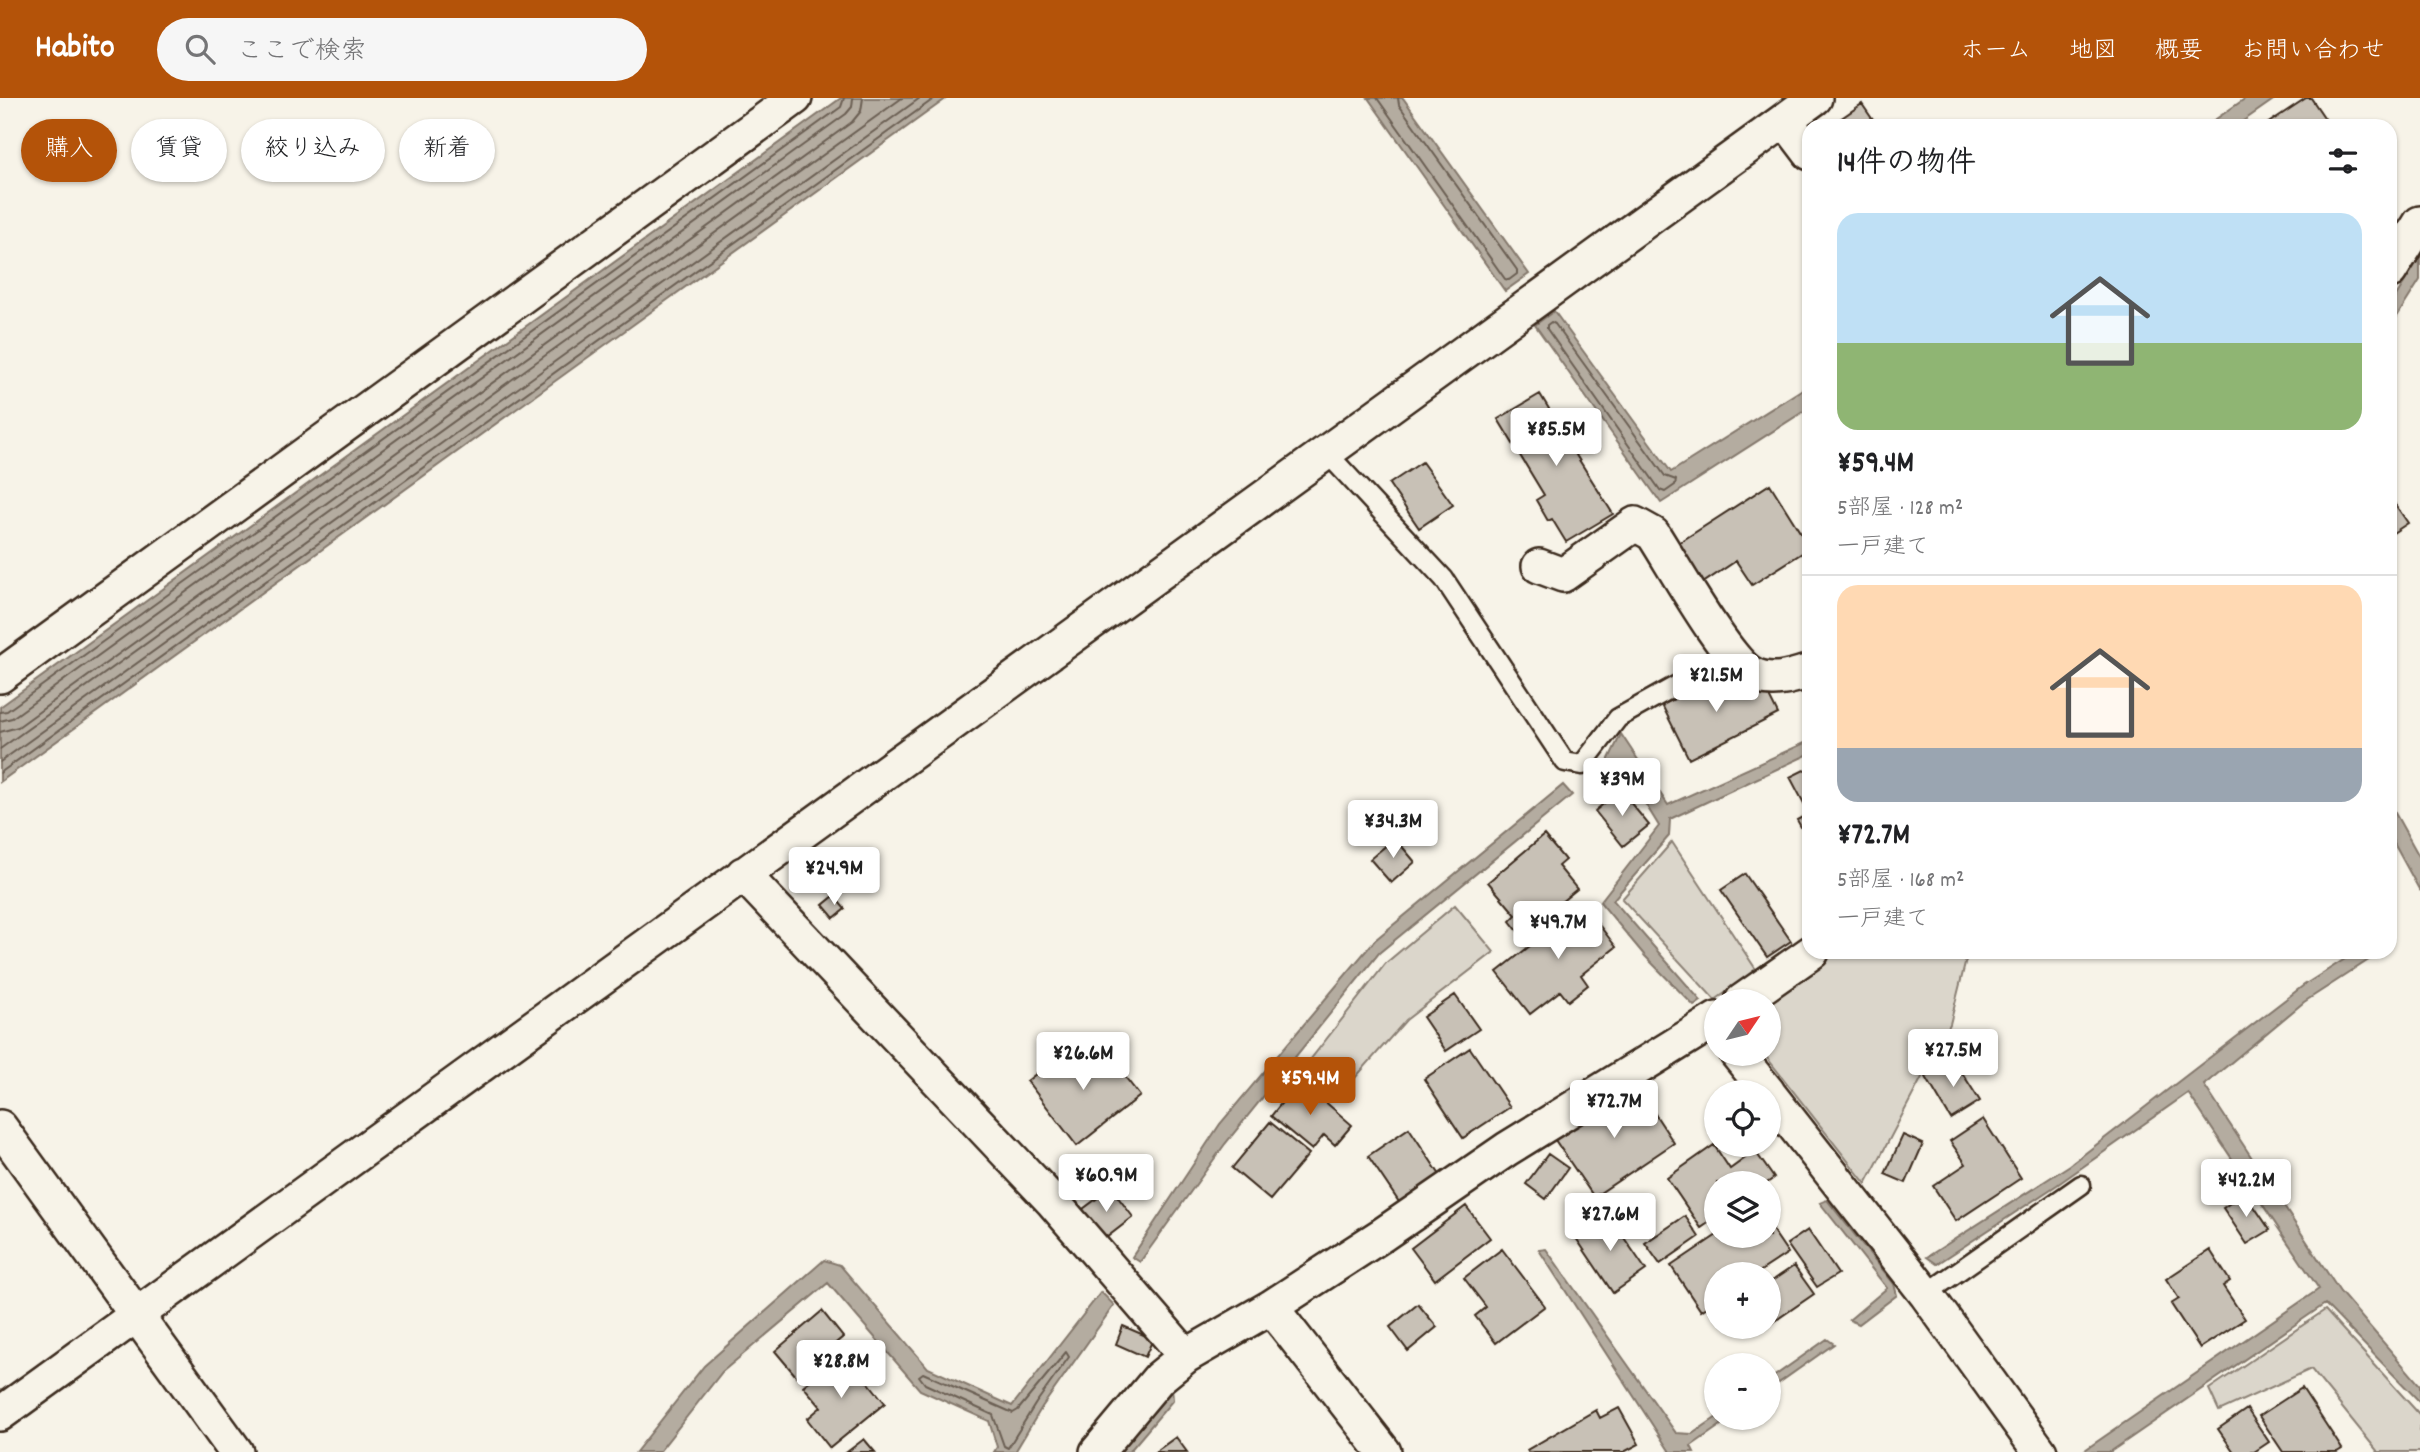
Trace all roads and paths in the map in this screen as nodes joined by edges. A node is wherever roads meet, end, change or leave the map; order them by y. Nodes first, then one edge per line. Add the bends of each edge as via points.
1 (796, 98) edge
2 (1815, 98) edge
3 (1785, 120) junction
4 (1802, 142) edge
5 (2420, 223) edge
6 (2397, 260) edge
7 (1325, 452) junction
8 (1539, 566) dead end
9 (1731, 655) junction
10 (1802, 674) edge
11 (0, 676) edge
12 (743, 874) junction
13 (1802, 959) edge
14 (1759, 989) edge
15 (1704, 1030) edge
16 (1747, 1066) edge
17 (1758, 1080) edge
18 (1781, 1108) edge
19 (0, 1126) edge
20 (2081, 1185) dead end
21 (1926, 1294) junction
22 (1271, 1307) junction
23 (137, 1315) junction
24 (1186, 1356) junction
25 (0, 1414) edge
26 (236, 1452) edge
27 (1097, 1452) edge
28 (1384, 1452) edge
29 (2040, 1452) edge

1 - 11 street
2 - 3 street
3 - 4 street
3 - 7 street
5 - 6 street
7 - 9 lane via 1444,579 1565,762 1582,765 1618,718
7 - 12 street
8 - 9 street via 1563,575 1635,524 1653,534
9 - 10 street via 1752,675 1783,680
12 - 23 street
12 - 24 street via 1053,1202
13 - 14 street
15 - 22 street via 1507,1149
16 - 17 street
18 - 21 street
19 - 23 street
20 - 21 lane
21 - 29 street
22 - 24 street
22 - 28 street
23 - 25 street
23 - 26 street
24 - 27 street via 1158,1378

